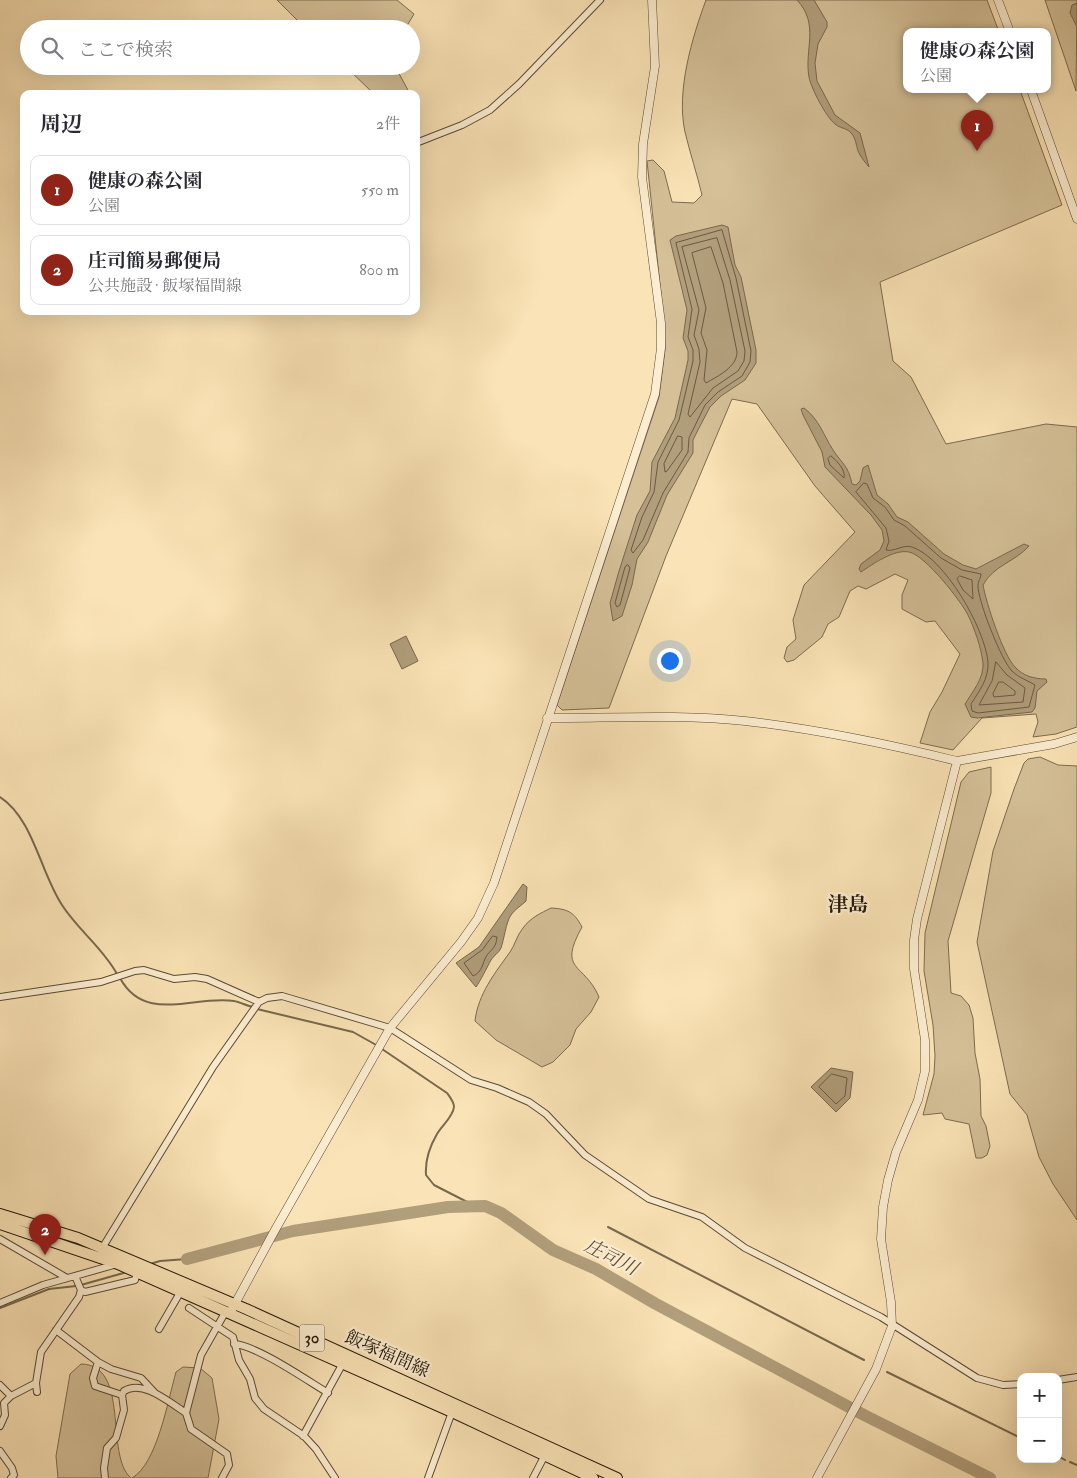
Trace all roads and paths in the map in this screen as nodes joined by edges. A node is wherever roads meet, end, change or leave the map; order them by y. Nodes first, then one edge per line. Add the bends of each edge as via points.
1 (600, 0) edge
2 (652, 0) edge
3 (998, 0) edge
4 (1008, 28) edge
5 (1032, 93) edge
6 (420, 141) edge
7 (1077, 190) edge
8 (1068, 194) junction
9 (1077, 219) edge
10 (547, 718) junction
11 (1077, 737) edge
12 (961, 760) junction
13 (0, 997) edge
14 (259, 1002) junction
15 (390, 1028) junction
16 (0, 1214) edge
17 (0, 1224) edge
18 (0, 1239) edge
19 (100, 1252) junction
20 (118, 1264) junction
21 (137, 1272) junction
22 (75, 1276) junction
23 (67, 1278) junction
24 (81, 1290) junction
25 (181, 1291) junction
26 (0, 1304) edge
27 (189, 1308) dead end
28 (230, 1309) junction
29 (216, 1325) junction
30 (892, 1326) junction
31 (160, 1329) dead end
32 (56, 1330) junction
33 (234, 1344) junction
34 (98, 1362) junction
35 (343, 1363) junction
36 (1077, 1377) edge
37 (1062, 1379) edge
38 (36, 1383) junction
39 (1017, 1384) edge
40 (0, 1385) edge
41 (36, 1392) dead end
42 (328, 1393) junction
43 (156, 1394) junction
44 (122, 1395) junction
45 (11, 1396) junction
46 (452, 1412) junction
47 (186, 1413) junction
48 (0, 1426) edge
49 (303, 1436) junction
50 (0, 1451) edge
51 (544, 1455) junction
52 (11, 1478) edge
53 (105, 1478) edge
54 (222, 1478) edge
55 (335, 1478) edge
56 (428, 1478) edge
57 (533, 1478) edge
58 (593, 1478) edge
59 (617, 1478) edge
60 (817, 1478) edge

1 - 6 street via 490,110
2 - 10 street via 655,66 643,144 642,177 660,323 655,394
3 - 4 street
5 - 8 street
7 - 8 street
8 - 9 street
10 - 12 street via 745,721
10 - 15 street via 494,883 478,918
11 - 12 street
12 - 30 street via 914,940 916,990 925,1040 925,1071 918,1100 893,1161 883,1207 881,1240
13 - 14 street via 101,982 144,970 174,978 207,979
14 - 15 street via 282,996
14 - 19 street via 213,1066
15 - 28 street
15 - 30 street via 471,1080 529,1102 546,1114 585,1155 640,1194 665,1206 702,1217 745,1248 881,1317
16 - 19 main road, 飯塚福間線 / 30
17 - 19 main road, 飯塚福間線 / 30
18 - 23 street
19 - 20 main road, 飯塚福間線 / 30
19 - 28 main road, 飯塚福間線 / 30
20 - 21 main road, 飯塚福間線 / 30
20 - 22 street
21 - 24 street via 131,1282 118,1282 85,1292
21 - 25 main road, 飯塚福間線 / 30
22 - 23 street
22 - 24 street
23 - 26 street
24 - 32 street
25 - 28 main road, 飯塚福間線 / 30
25 - 31 street
27 - 29 street
28 - 29 street
28 - 35 main road, 飯塚福間線 / 30
28 - 59 main road, 飯塚福間線 / 30
29 - 33 street via 233,1336
29 - 47 street via 201,1355
30 - 39 street via 977,1378 1003,1385
30 - 60 street via 884,1353
32 - 34 street
32 - 38 street via 41,1352
33 - 42 street via 261,1354
33 - 49 street via 256,1398 264,1409
34 - 43 street via 141,1378
34 - 44 street via 93,1378 95,1386
35 - 42 street
35 - 46 main road, 飯塚福間線 / 30
36 - 37 street
38 - 41 street
38 - 45 street
40 - 45 street
42 - 49 street
43 - 44 street via 134,1387
43 - 47 street
44 - 53 street via 124,1410 116,1438 107,1448
45 - 48 street via 4,1404 5,1415
46 - 51 main road, 飯塚福間線 / 30
46 - 56 street
47 - 54 street via 191,1429 227,1454 229,1465
49 - 55 street
50 - 52 street via 12,1468 14,1475
51 - 57 street
51 - 58 main road, 飯塚福間線 / 30

